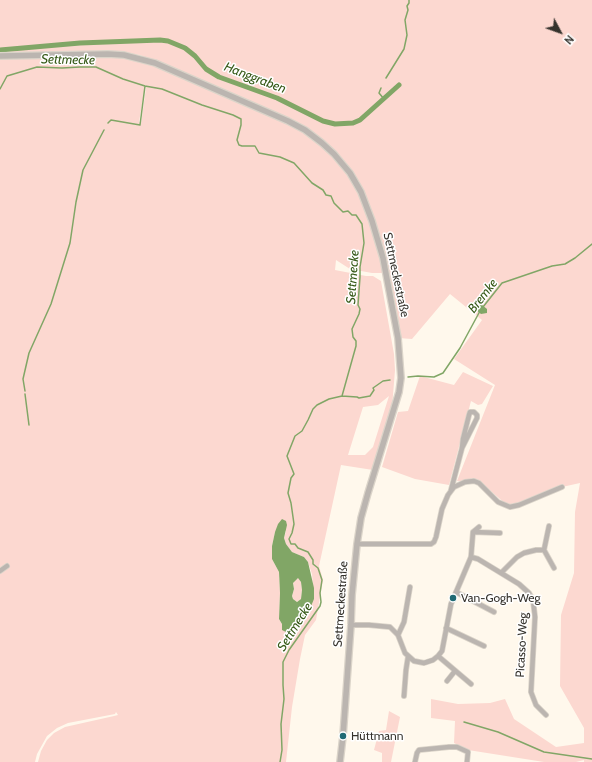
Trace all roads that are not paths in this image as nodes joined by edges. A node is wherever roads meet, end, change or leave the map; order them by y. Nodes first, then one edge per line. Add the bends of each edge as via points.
1 (3, 56) edge
2 (462, 448) junction
3 (562, 487) dead end
4 (450, 491) junction
5 (549, 526) dead end
6 (478, 527) dead end
7 (473, 532) junction
8 (500, 533) dead end
9 (357, 544) junction
10 (544, 550) junction
11 (471, 557) junction
12 (7, 566) dead end
13 (554, 568) dead end
14 (0, 571) edge
15 (501, 573) junction
16 (410, 587) dead end
17 (456, 592) junction
18 (494, 612) dead end
19 (351, 625) junction
20 (446, 628) junction
21 (398, 635) junction
22 (484, 646) dead end
23 (438, 656) junction
24 (408, 657) junction
25 (455, 671) junction
26 (447, 681) dead end
27 (471, 684) dead end
28 (404, 696) dead end
29 (546, 715) dead end
30 (340, 762) edge
31 (415, 762) edge
32 (467, 762) edge

1 - 9 street, Settmeckestraße via 108,54 156,63 298,126 322,142 346,167 364,200 380,246 398,338 401,378 400,392 361,518
2 - 2 street via 469,415 470,412 474,412 477,418
2 - 4 street
3 - 4 street via 510,507 498,502 477,482 462,483
4 - 9 street via 442,509 436,537 431,544
5 - 10 street
6 - 7 street
7 - 8 street
7 - 11 street
9 - 19 street, Settmeckestraße
10 - 13 street
10 - 15 street via 521,555
11 - 15 street, Picasso-Weg
11 - 17 street
12 - 14 street
15 - 29 street, Picasso-Weg via 523,587 533,600 535,616 531,692 536,705
16 - 21 street via 404,622
17 - 18 street
17 - 20 street
19 - 21 street via 385,626
19 - 30 street, Settmeckestraße
20 - 22 street
20 - 23 street via 442,650
21 - 24 street
23 - 24 street via 424,663
23 - 25 street
24 - 28 street
25 - 26 street
25 - 27 street
31 - 32 street via 419,750 449,747 468,752

